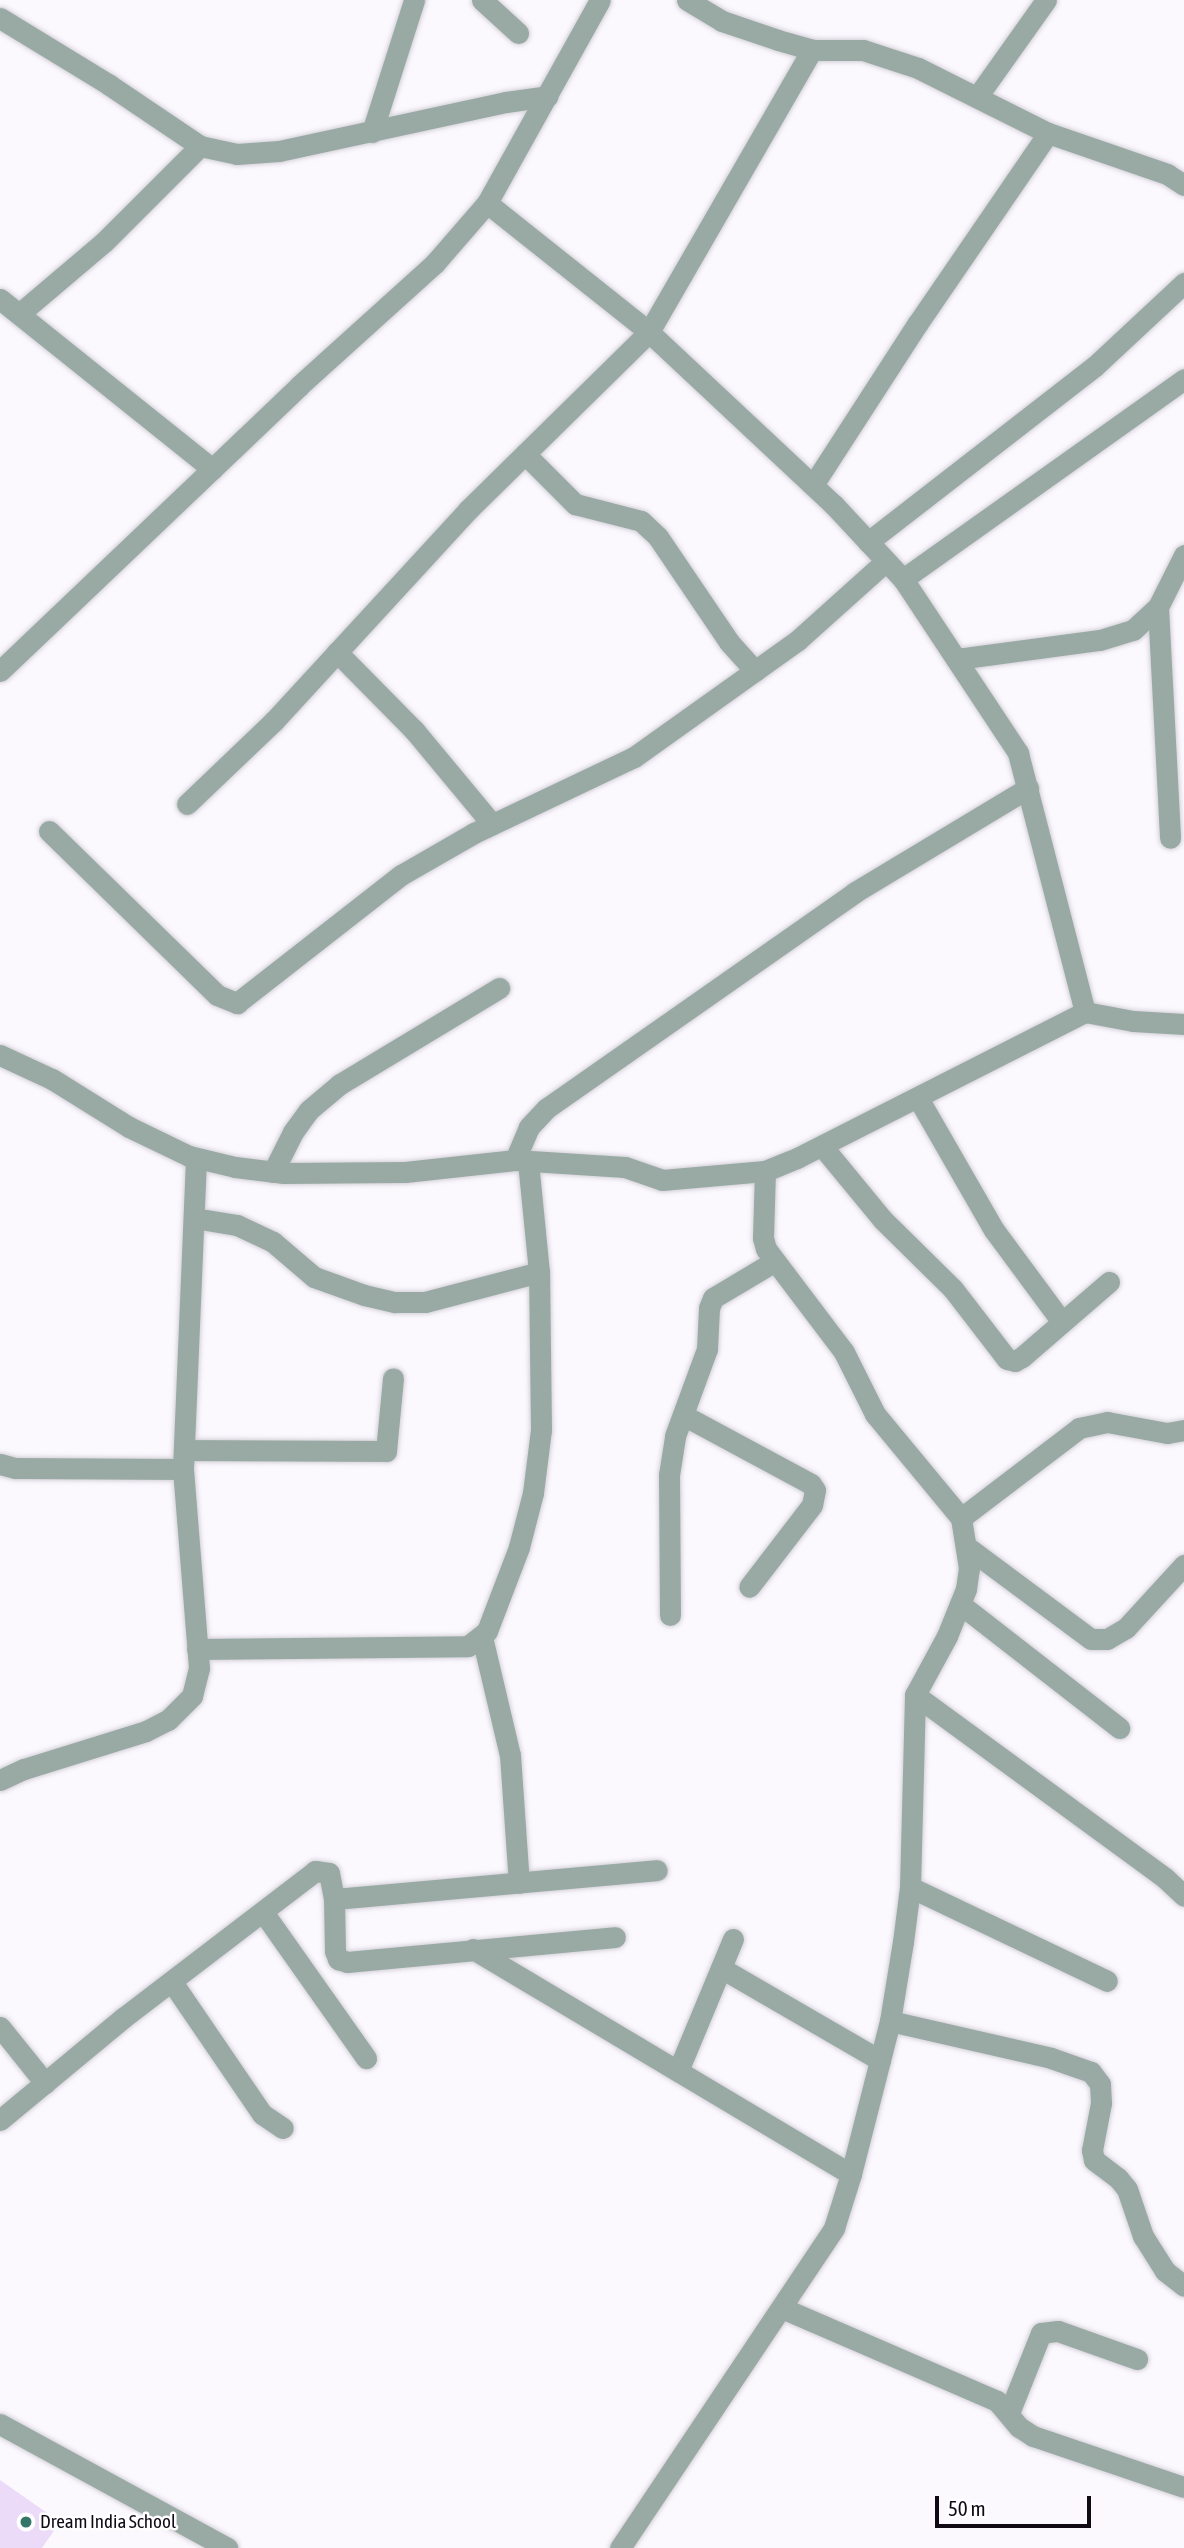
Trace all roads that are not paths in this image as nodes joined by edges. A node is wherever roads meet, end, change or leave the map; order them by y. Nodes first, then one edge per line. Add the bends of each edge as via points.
1 (414, 0) edge
2 (482, 0) edge
3 (600, 0) edge
4 (687, 0) edge
5 (1046, 0) edge
6 (0, 18) edge
7 (518, 33) dead end
8 (812, 50) junction
9 (548, 96) junction
10 (977, 97) junction
11 (372, 132) junction
12 (1048, 133) junction
13 (200, 146) junction
14 (1184, 184) edge
15 (487, 203) junction
16 (1184, 283) edge
17 (0, 299) edge
18 (19, 314) junction
19 (649, 332) junction
20 (1184, 379) edge
21 (525, 454) junction
22 (212, 469) junction
23 (813, 485) junction
24 (868, 542) junction
25 (1184, 555) edge
26 (886, 561) junction
27 (902, 579) junction
28 (1158, 607) junction
29 (337, 652) junction
30 (957, 659) junction
31 (0, 671) edge
32 (755, 671) junction
33 (1027, 788) junction
34 (187, 804) dead end
35 (492, 824) junction
36 (49, 831) dead end
37 (1170, 838) dead end
38 (499, 988) dead end
39 (1085, 1012) junction
40 (1184, 1024) edge
41 (0, 1055) edge
42 (918, 1098) junction
43 (821, 1146) junction
44 (196, 1159) junction
45 (522, 1160) junction
46 (765, 1171) junction
47 (273, 1172) junction
48 (194, 1218) junction
49 (775, 1261) junction
50 (539, 1272) junction
51 (1109, 1282) dead end
52 (1062, 1322) junction
53 (393, 1378) dead end
54 (683, 1415) junction
55 (1184, 1430) edge
56 (183, 1460) junction
57 (0, 1464) edge
58 (961, 1518) junction
59 (967, 1547) junction
60 (1184, 1565) edge
61 (748, 1587) dead end
62 (960, 1604) junction
63 (670, 1615) dead end
64 (482, 1637) junction
65 (197, 1649) junction
66 (915, 1695) junction
67 (1119, 1728) dead end
68 (0, 1780) edge
69 (657, 1870) dead end
70 (519, 1883) junction
71 (910, 1887) junction
72 (1184, 1896) edge
73 (334, 1899) junction
74 (263, 1912) junction
75 (615, 1937) dead end
76 (733, 1939) dead end
77 (473, 1949) junction
78 (721, 1968) junction
79 (1107, 1981) dead end
80 (172, 1982) junction
81 (890, 2021) junction
82 (0, 2027) edge
83 (366, 2058) dead end
84 (880, 2060) junction
85 (678, 2071) junction
86 (45, 2083) junction
87 (0, 2120) edge
88 (283, 2128) dead end
89 (851, 2174) junction
90 (1184, 2286) edge
91 (782, 2308) junction
92 (1138, 2359) dead end
93 (1009, 2413) junction
94 (0, 2424) edge
95 (1184, 2487) edge
96 (227, 2548) edge
97 (620, 2548) edge

1 - 11 street
2 - 7 street
3 - 9 street
4 - 8 street via 722,20
5 - 10 street
6 - 13 street
8 - 10 street via 863,50 918,68
8 - 19 street
9 - 11 street
9 - 15 street
10 - 12 street
11 - 13 street via 279,151 237,154
12 - 14 street
12 - 23 street
13 - 18 street via 104,242
15 - 19 street
15 - 22 street via 435,263
16 - 24 street via 1095,366
17 - 18 street
18 - 22 street
19 - 21 street
19 - 23 street
20 - 27 street
21 - 29 street
21 - 32 street via 575,504 641,521 658,537 729,642
22 - 31 street
23 - 24 street
24 - 26 street
25 - 28 street
26 - 27 street
26 - 32 street via 798,640
27 - 30 street
28 - 30 street via 1133,630 1100,640
28 - 37 street
29 - 34 street via 274,721
29 - 35 street via 414,730
30 - 33 street via 1018,754
32 - 35 street via 634,757
33 - 39 street
33 - 45 street via 855,892 547,1108 529,1127
35 - 36 street via 401,875 237,1003 216,995
38 - 47 street via 340,1084 293,1132
39 - 40 street
39 - 42 street
41 - 44 street
42 - 43 street
42 - 52 street via 994,1230
43 - 46 street
43 - 52 street via 883,1220 953,1290 1007,1359 1022,1357
44 - 47 street
44 - 48 street
45 - 46 street via 625,1167 662,1181
45 - 47 street via 405,1171
45 - 50 street
46 - 49 street via 763,1238
48 - 50 street via 237,1225 273,1242 314,1277 395,1301 425,1301
48 - 56 street
49 - 54 street via 713,1298 707,1349
49 - 58 street via 844,1352 875,1414
50 - 64 street via 541,1430 533,1493 519,1547
51 - 52 street
53 - 56 street via 386,1451
54 - 61 street via 815,1490 812,1505
54 - 63 street via 669,1475
55 - 58 street via 1167,1433 1107,1422 1079,1429
56 - 57 street via 15,1468
56 - 65 street
58 - 59 street
59 - 60 street via 1091,1639 1107,1639 1126,1628
59 - 62 street via 969,1568
62 - 66 street
62 - 67 street
64 - 65 street via 468,1646
64 - 70 street via 510,1755
65 - 68 street via 199,1668 192,1696 168,1720
66 - 71 street
66 - 72 street
69 - 70 street
70 - 73 street
71 - 79 street
71 - 81 street
73 - 74 street via 329,1873 315,1871
73 - 77 street via 338,1959 347,1962
74 - 80 street
74 - 83 street
75 - 77 street
76 - 78 street
77 - 85 street
78 - 84 street
78 - 85 street
80 - 86 street
80 - 88 street via 262,2114
81 - 84 street
81 - 90 street via 1051,2058 1091,2072 1100,2084 1101,2103 1091,2150 1094,2160 1127,2189 1143,2236 1165,2272
82 - 86 street
84 - 89 street
85 - 89 street
86 - 87 street
89 - 91 street via 834,2228
91 - 93 street via 997,2402
91 - 97 street
92 - 93 street via 1058,2331 1041,2333
93 - 95 street via 1018,2427 1033,2436
94 - 96 street

